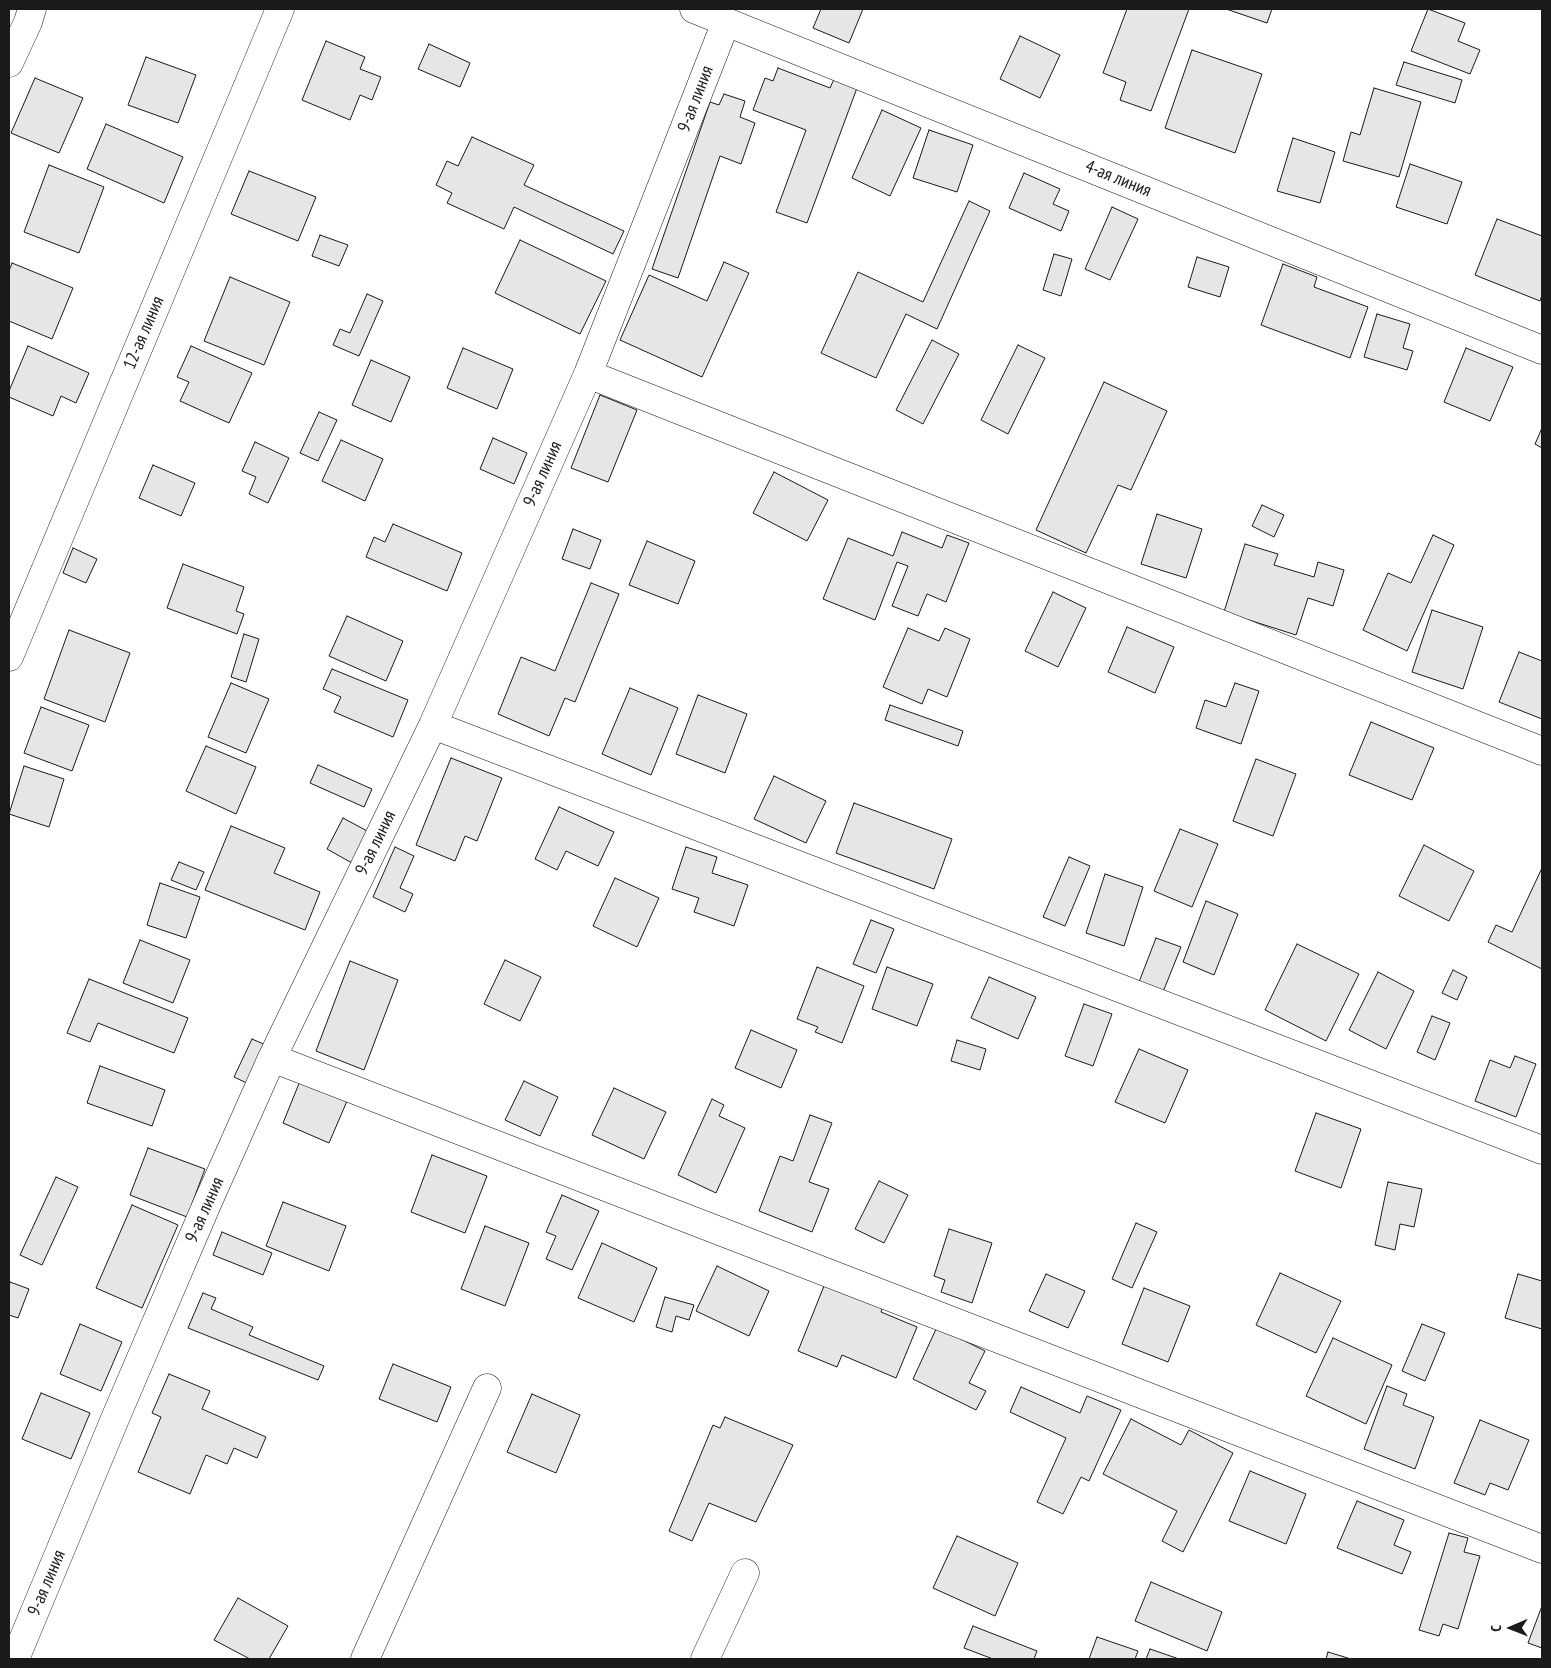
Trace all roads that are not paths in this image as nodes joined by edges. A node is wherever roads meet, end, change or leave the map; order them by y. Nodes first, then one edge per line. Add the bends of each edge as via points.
1 (32, 9) edge
2 (280, 9) edge
3 (694, 9) edge
4 (726, 22) junction
5 (9, 63) edge
6 (1542, 350) edge
7 (588, 374) junction
8 (9, 657) edge
9 (433, 725) junction
10 (1542, 751) edge
11 (272, 1058) junction
12 (1542, 1150) edge
13 (487, 1388) dead end
14 (1542, 1549) edge
15 (745, 1573) dead end
16 (15, 1659) edge
17 (365, 1659) edge
18 (706, 1659) edge

1 - 5 street
2 - 8 street, 12-ая линия
3 - 4 street, 4-ая линия
4 - 6 street, 4-ая линия
4 - 7 street, 9-ая линия
7 - 9 street, 9-ая линия
7 - 10 street
9 - 11 street, 9-ая линия
9 - 12 street
11 - 14 street
11 - 16 street, 9-ая линия
13 - 17 street
15 - 18 street

